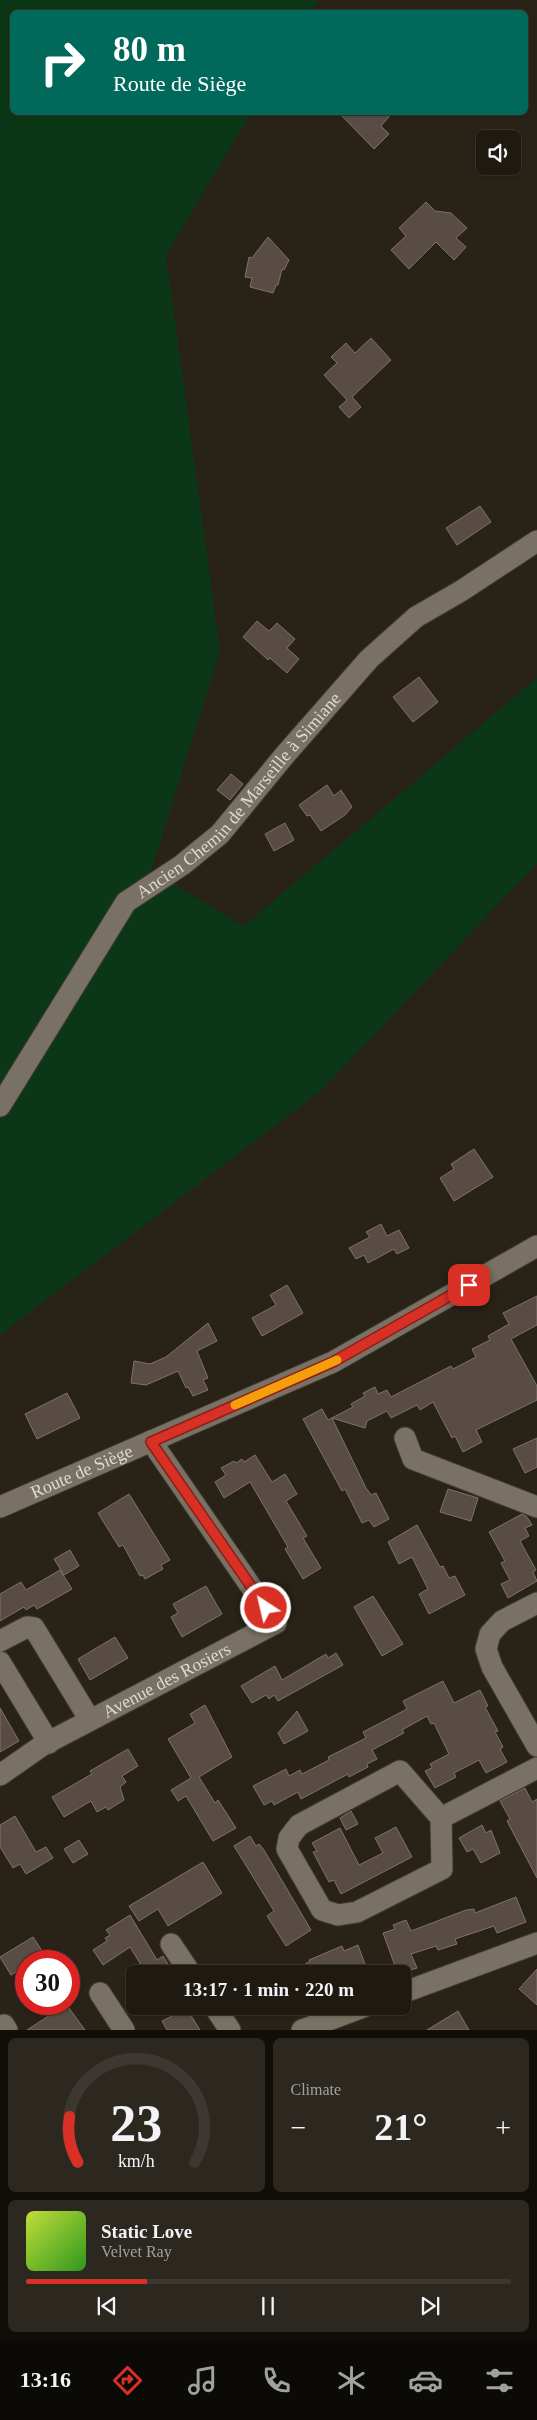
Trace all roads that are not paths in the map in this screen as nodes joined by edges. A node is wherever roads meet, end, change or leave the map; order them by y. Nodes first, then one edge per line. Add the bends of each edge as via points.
1 (537, 540) edge
2 (0, 1106) edge
3 (537, 1246) edge
4 (405, 1438) dead end
5 (151, 1442) junction
6 (0, 1507) edge
7 (537, 1507) edge
8 (537, 1603) edge
9 (0, 1641) edge
10 (0, 1662) edge
11 (90, 1720) junction
12 (48, 1743) junction
13 (537, 1746) edge
14 (537, 1768) edge
15 (0, 1775) edge
16 (441, 1818) junction
17 (537, 1943) edge
18 (171, 1944) dead end
19 (185, 1965) edge
20 (411, 1990) edge
21 (100, 1993) dead end
22 (220, 2015) edge
23 (342, 2015) edge
24 (124, 2030) edge
25 (230, 2030) edge
26 (302, 2030) edge

1 - 2 street, Ancien Chemin de Marseille à Simiane via 416,617 369,659 220,834 182,865 126,902
3 - 5 street, Route de Siège via 333,1362
4 - 7 street via 413,1459
5 - 6 street, Route de Siège
5 - 11 street, Avenue des Rosiers via 276,1623
8 - 13 street via 502,1621 490,1634 486,1649 492,1667
9 - 11 street via 27,1627 34,1628
10 - 12 street
11 - 12 street, Avenue des Rosiers
12 - 15 street, Avenue des Rosiers
14 - 16 street
16 - 16 street via 400,1771 298,1825 289,1838 287,1849 322,1910 338,1915 357,1912 442,1869
17 - 20 street
18 - 19 street
21 - 24 street
22 - 25 street
23 - 26 street

